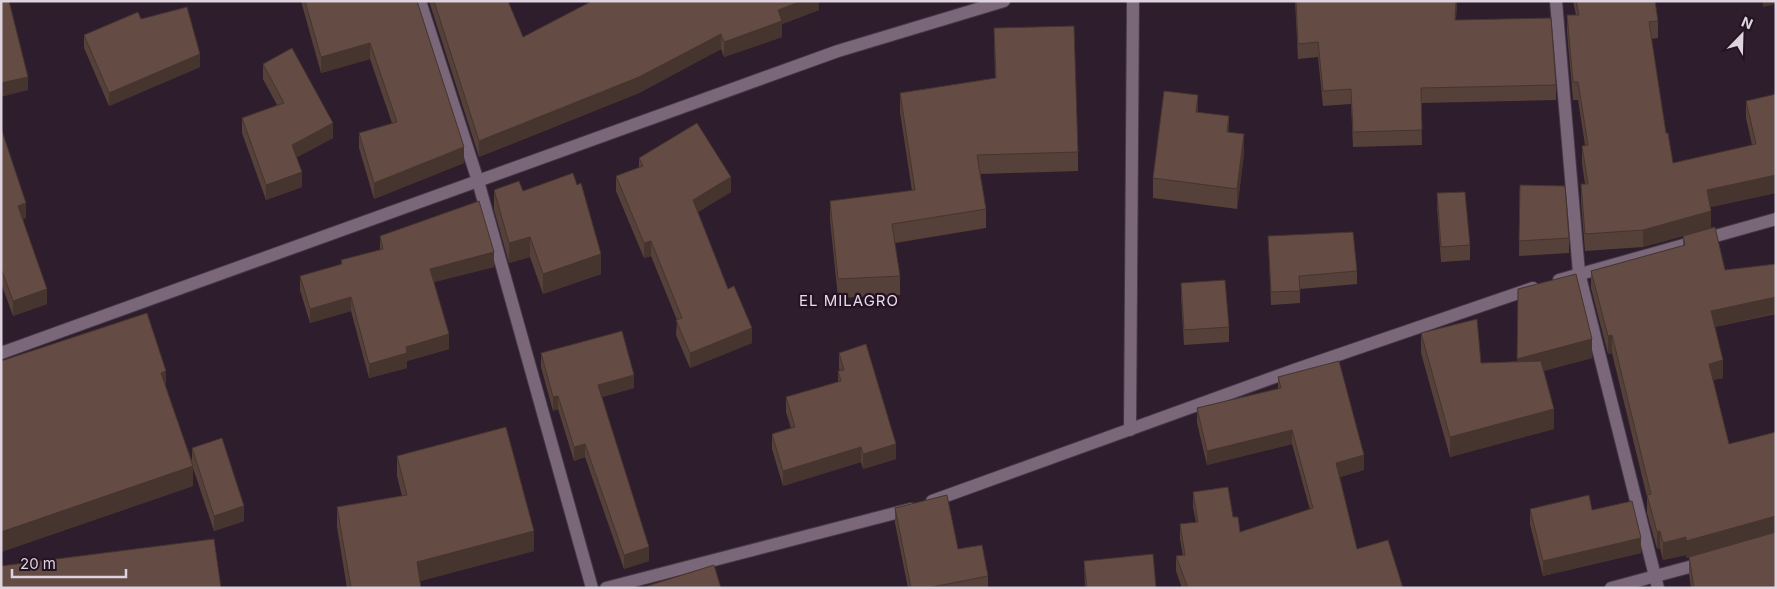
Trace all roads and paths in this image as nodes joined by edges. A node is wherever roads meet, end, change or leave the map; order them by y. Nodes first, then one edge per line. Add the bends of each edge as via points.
1 (420, 1) edge
2 (1004, 1) edge
3 (1133, 1) edge
4 (1556, 1) edge
5 (478, 181) junction
6 (1776, 219) edge
7 (1579, 273) junction
8 (1, 354) edge
9 (1130, 430) junction
10 (1720, 558) edge
11 (1656, 582) edge
12 (592, 588) edge
13 (606, 588) edge
14 (1611, 588) edge

1 - 5 street
2 - 5 street via 838,51
3 - 9 street
4 - 7 street
5 - 8 street
5 - 12 street
6 - 7 street
7 - 9 street via 1294,370
7 - 11 street
9 - 13 street via 896,514
10 - 11 street
11 - 14 street

